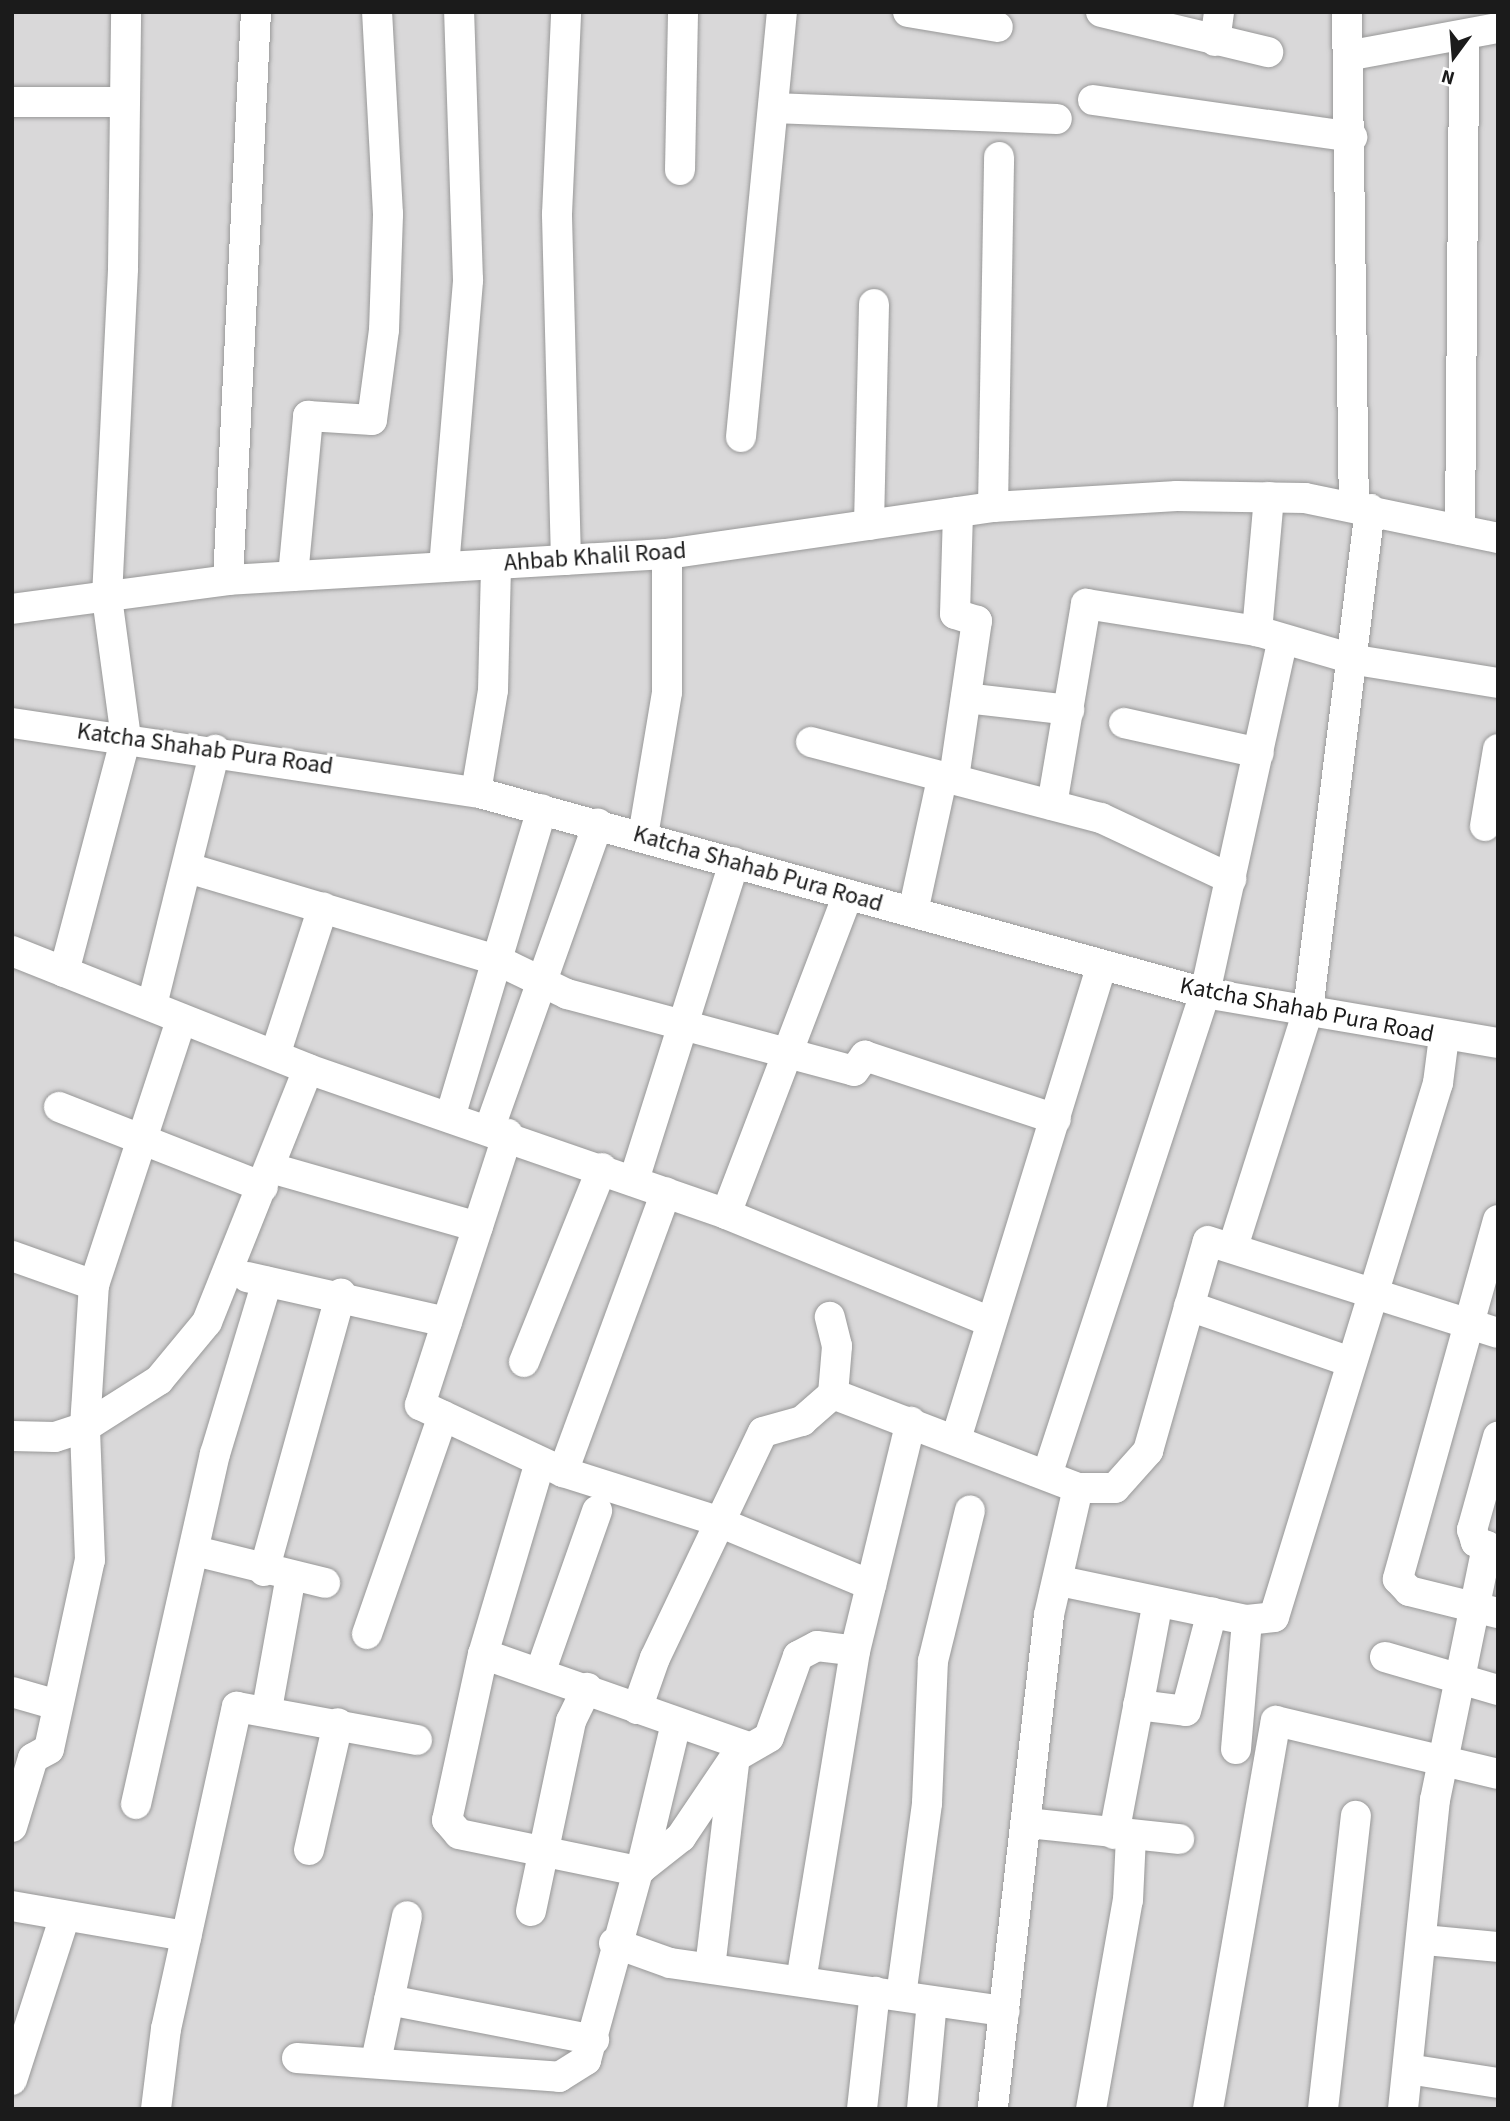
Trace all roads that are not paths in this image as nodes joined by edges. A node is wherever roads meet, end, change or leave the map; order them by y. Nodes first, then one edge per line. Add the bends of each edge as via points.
1 (126, 12) edge
2 (256, 12) edge
3 (377, 12) edge
4 (459, 12) edge
5 (566, 12) edge
6 (683, 12) edge
7 (782, 12) edge
8 (908, 12) edge
9 (1101, 12) edge
10 (1348, 12) edge
11 (1217, 26) edge
12 (998, 27) dead end
13 (1498, 28) edge
14 (1464, 38) junction
15 (1268, 52) dead end
16 (1352, 55) junction
17 (1093, 100) dead end
18 (12, 102) edge
19 (125, 102) junction
20 (773, 108) junction
21 (1057, 119) dead end
22 (1352, 137) junction
23 (999, 157) dead end
24 (680, 170) dead end
25 (874, 304) dead end
26 (741, 437) dead end
27 (1269, 497) junction
28 (993, 507) junction
29 (1362, 508) junction
30 (958, 512) junction
31 (869, 525) junction
32 (1460, 530) junction
33 (1498, 538) edge
34 (667, 554) junction
35 (566, 560) junction
36 (496, 564) junction
37 (444, 568) junction
38 (293, 576) junction
39 (228, 580) junction
40 (107, 597) junction
41 (12, 610) edge
42 (1270, 635) junction
43 (1356, 660) junction
44 (1498, 683) edge
45 (966, 698) junction
46 (1069, 710) junction
47 (12, 723) edge
48 (1124, 723) dead end
49 (126, 738) junction
50 (811, 742) dead end
51 (1498, 748) edge
52 (215, 750) junction
53 (1259, 752) junction
54 (948, 779) junction
55 (476, 792) junction
56 (1052, 805) junction
57 (542, 809) junction
58 (598, 824) junction
59 (1485, 826) dead end
60 (643, 836) junction
61 (734, 862) junction
62 (191, 869) junction
63 (1231, 879) junction
64 (848, 894) junction
65 (323, 907) junction
66 (913, 912) junction
67 (12, 951) edge
68 (497, 960) junction
69 (1101, 967) junction
70 (64, 972) junction
71 (544, 978) junction
72 (1205, 993) junction
73 (152, 1005) junction
74 (1308, 1010) junction
75 (181, 1020) junction
76 (679, 1024) junction
77 (1444, 1037) junction
78 (1498, 1043) edge
79 (276, 1052) junction
80 (787, 1053) junction
81 (308, 1069) junction
82 (59, 1107) dead end
83 (451, 1114) junction
84 (1056, 1119) junction
85 (499, 1131) junction
86 (143, 1144) junction
87 (602, 1168) junction
88 (267, 1177) junction
89 (634, 1180) junction
90 (666, 1192) junction
91 (726, 1214) junction
92 (1498, 1220) edge
93 (478, 1227) junction
94 (1233, 1247) junction
95 (12, 1256) edge
96 (226, 1271) junction
97 (267, 1282) junction
98 (94, 1285) junction
99 (1372, 1293) junction
100 (341, 1294) junction
101 (1189, 1306) junction
102 (830, 1317) dead end
103 (447, 1322) junction
104 (991, 1322) junction
105 (1469, 1324) junction
106 (1498, 1333) edge
107 (524, 1362) dead end
108 (1350, 1362) junction
109 (833, 1394) junction
110 (431, 1410) junction
111 (911, 1422) junction
112 (85, 1427) junction
113 (12, 1436) edge
114 (1498, 1437) edge
115 (956, 1439) junction
116 (551, 1467) junction
117 (1047, 1475) junction
118 (1078, 1488) junction
119 (970, 1510) dead end
120 (597, 1511) dead end
121 (723, 1524) junction
122 (1492, 1548) edge
123 (195, 1551) junction
124 (278, 1574) junction
125 (1060, 1581) junction
126 (324, 1583) dead end
127 (871, 1585) junction
128 (1158, 1602) junction
129 (1486, 1610) edge
130 (1212, 1612) junction
131 (1260, 1619) junction
132 (367, 1633) dead end
133 (855, 1651) junction
134 (483, 1654) junction
135 (1385, 1657) dead end
136 (540, 1673) junction
137 (1460, 1679) junction
138 (587, 1688) junction
139 (1498, 1690) edge
140 (12, 1692) edge
141 (57, 1705) junction
142 (1138, 1705) junction
143 (254, 1707) junction
144 (637, 1709) junction
145 (338, 1723) junction
146 (676, 1723) junction
147 (417, 1740) dead end
148 (1236, 1749) dead end
149 (741, 1752) junction
150 (1442, 1759) junction
151 (1498, 1774) edge
152 (136, 1804) dead end
153 (1356, 1816) dead end
154 (1027, 1823) junction
155 (12, 1827) edge
156 (1123, 1835) junction
157 (1179, 1839) dead end
158 (309, 1850) dead end
159 (544, 1851) junction
160 (639, 1870) junction
161 (12, 1906) edge
162 (531, 1911) dead end
163 (407, 1916) dead end
164 (64, 1919) junction
165 (186, 1936) junction
166 (1425, 1940) junction
167 (614, 1943) junction
168 (1498, 1947) edge
169 (710, 1969) junction
170 (801, 1981) junction
171 (888, 1994) junction
172 (389, 2000) junction
173 (932, 2001) junction
174 (1005, 2011) junction
175 (594, 2040) junction
176 (297, 2058) dead end
177 (376, 2061) junction
178 (1408, 2069) junction
179 (12, 2080) edge
180 (1498, 2083) edge
181 (156, 2109) edge
182 (862, 2109) edge
183 (922, 2109) edge
184 (993, 2109) edge
185 (1091, 2109) edge
186 (1209, 2109) edge
187 (1322, 2109) edge
188 (1403, 2109) edge

1 - 19 street
2 - 39 street
3 - 38 street via 388,214 384,330 372,420 308,416
4 - 37 street via 468,280
5 - 35 street via 557,214
6 - 24 street
7 - 20 street
8 - 12 street
9 - 11 street
10 - 16 street
11 - 15 street
13 - 14 street
14 - 16 street
14 - 32 street
16 - 22 street
17 - 22 street
18 - 19 street
19 - 40 street
20 - 21 street
20 - 26 street
22 - 29 street
23 - 28 street
25 - 31 street
27 - 28 street, Ahbab Khalil Road via 1177,496
27 - 29 street, Ahbab Khalil Road
27 - 42 street
28 - 30 street, Ahbab Khalil Road
29 - 32 street, Ahbab Khalil Road
29 - 43 street
30 - 31 street, Ahbab Khalil Road
30 - 45 street via 955,614 977,621
31 - 34 street, Ahbab Khalil Road
32 - 33 street, Ahbab Khalil Road
34 - 35 street, Ahbab Khalil Road
34 - 60 street via 667,692
35 - 36 street, Ahbab Khalil Road
36 - 37 street, Ahbab Khalil Road
36 - 55 street via 493,691
37 - 38 street, Ahbab Khalil Road
38 - 39 street, Ahbab Khalil Road
39 - 40 street, Ahbab Khalil Road
40 - 41 street, Ahbab Khalil Road
40 - 49 street
42 - 43 street
42 - 46 street via 1086,604
42 - 53 street
43 - 44 street
43 - 74 street
45 - 46 street
45 - 54 street
46 - 56 street
47 - 49 street, Katcha Shahab Pura Road
48 - 53 street
49 - 52 street, Katcha Shahab Pura Road
49 - 70 street
50 - 54 street
51 - 59 street
52 - 55 street, Katcha Shahab Pura Road
52 - 62 street
53 - 63 street
54 - 56 street
54 - 66 street
55 - 57 street, Katcha Shahab Pura Road
56 - 63 street via 1101,818
57 - 58 street, Katcha Shahab Pura Road
57 - 68 street
58 - 60 street, Katcha Shahab Pura Road
58 - 71 street
60 - 61 street, Katcha Shahab Pura Road
61 - 64 street, Katcha Shahab Pura Road
61 - 76 street
62 - 65 street
62 - 73 street
63 - 72 street
64 - 66 street, Katcha Shahab Pura Road
64 - 80 street
65 - 68 street
65 - 79 street
66 - 69 street, Katcha Shahab Pura Road
67 - 70 street
68 - 71 street
68 - 83 street
69 - 72 street, Katcha Shahab Pura Road
69 - 84 street
70 - 73 street
71 - 76 street via 567,994
71 - 85 street
72 - 74 street, Katcha Shahab Pura Road
72 - 117 street
73 - 75 street
74 - 77 street, Katcha Shahab Pura Road
74 - 94 street
75 - 79 street
75 - 86 street
76 - 80 street
76 - 89 street
77 - 78 street, Katcha Shahab Pura Road
77 - 99 street via 1438,1083
79 - 81 street
80 - 84 street via 854,1071 865,1056
80 - 91 street
81 - 83 street
81 - 88 street
82 - 86 street
83 - 85 street
84 - 104 street
85 - 87 street
85 - 93 street
86 - 88 street
86 - 98 street
87 - 89 street
87 - 107 street
88 - 93 street
88 - 96 street
89 - 90 street
90 - 91 street
90 - 116 street
91 - 104 street
92 - 105 street
93 - 103 street
94 - 99 street
94 - 101 street via 1208,1241
95 - 98 street
96 - 97 street
96 - 112 street via 207,1322 159,1380
97 - 100 street
97 - 123 street via 215,1454
98 - 112 street
99 - 105 street
99 - 108 street
100 - 103 street
100 - 124 street
101 - 108 street
101 - 118 street via 1147,1451 1115,1488
102 - 109 street via 837,1346
103 - 110 street
104 - 115 street
105 - 106 street
105 - 129 street via 1398,1579 1409,1591
108 - 131 street
109 - 111 street
109 - 121 street via 803,1421 763,1432
110 - 116 street
110 - 132 street
111 - 115 street
111 - 127 street
112 - 113 street via 55,1437
112 - 141 street via 90,1560
114 - 122 street via 1472,1530 1476,1542
115 - 117 street
116 - 121 street
116 - 134 street
117 - 118 street
118 - 125 street
119 - 171 street via 933,1661 927,1803
120 - 136 street
121 - 127 street
121 - 144 street via 655,1658
122 - 129 street
123 - 124 street
123 - 152 street
124 - 126 street
124 - 143 street
125 - 128 street
125 - 154 street via 1049,1615
127 - 133 street
128 - 130 street
128 - 142 street
129 - 137 street
130 - 131 street
130 - 142 street via 1186,1711
131 - 148 street
133 - 149 street via 806,1648 769,1737
133 - 170 street
134 - 136 street
134 - 159 street via 450,1829
135 - 137 street
136 - 138 street
137 - 139 street
137 - 150 street
138 - 144 street
138 - 159 street via 571,1721
140 - 141 street
141 - 155 street via 49,1749 33,1758
142 - 156 street
143 - 145 street
143 - 165 street via 235,1712
144 - 146 street
145 - 147 street
145 - 158 street
146 - 149 street
146 - 160 street
149 - 160 street via 681,1837
149 - 169 street
150 - 151 street
150 - 166 street
150 - 186 street via 1276,1721
153 - 187 street
154 - 156 street
154 - 174 street
156 - 157 street
156 - 185 street via 1128,1900
159 - 160 street
159 - 162 street
160 - 167 street
161 - 164 street
163 - 172 street
164 - 165 street
164 - 179 street
165 - 181 street
166 - 168 street
166 - 178 street
167 - 169 street via 670,1963
167 - 175 street
169 - 170 street
170 - 171 street
171 - 173 street
171 - 182 street
172 - 175 street
172 - 177 street
173 - 174 street
173 - 183 street
174 - 184 street
175 - 177 street via 586,2060 559,2077
176 - 177 street
178 - 180 street
178 - 188 street

